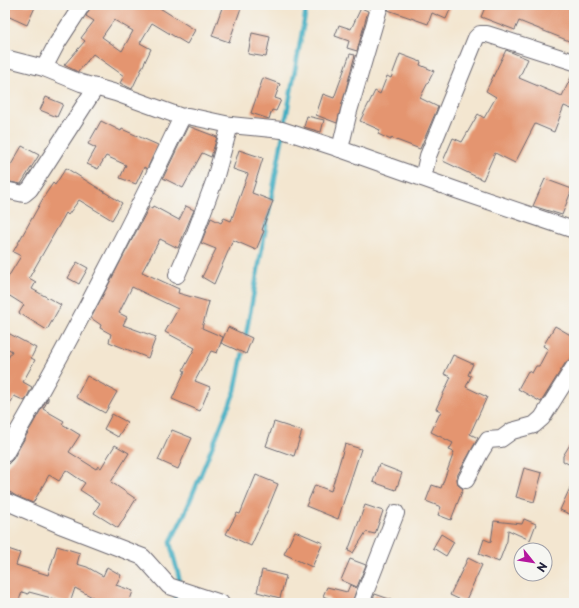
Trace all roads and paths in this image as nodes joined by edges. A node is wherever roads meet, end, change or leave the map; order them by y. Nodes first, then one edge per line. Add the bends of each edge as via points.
1 (82, 5) edge
2 (380, 5) edge
3 (5, 58) edge
4 (574, 62) edge
5 (44, 68) junction
6 (96, 87) junction
7 (182, 117) junction
8 (230, 124) junction
9 (340, 148) junction
10 (423, 178) junction
11 (5, 190) edge
12 (574, 230) edge
13 (177, 275) dead end
14 (574, 367) edge
15 (5, 454) edge
16 (466, 480) dead end
17 (5, 501) edge
18 (396, 513) dead end
19 (220, 603) edge
20 (361, 603) edge

1 - 5 street
2 - 9 street
3 - 5 street
4 - 10 street via 480,34 476,38 428,156
5 - 6 street
6 - 7 street
6 - 11 street via 30,189 24,194
7 - 8 street
7 - 15 street via 140,205 48,380
8 - 9 street via 282,130
8 - 13 street via 215,179
9 - 10 street
10 - 12 street
14 - 16 street via 542,418 534,425 512,431 501,439 488,440
17 - 19 street via 143,557 169,586
18 - 20 street

